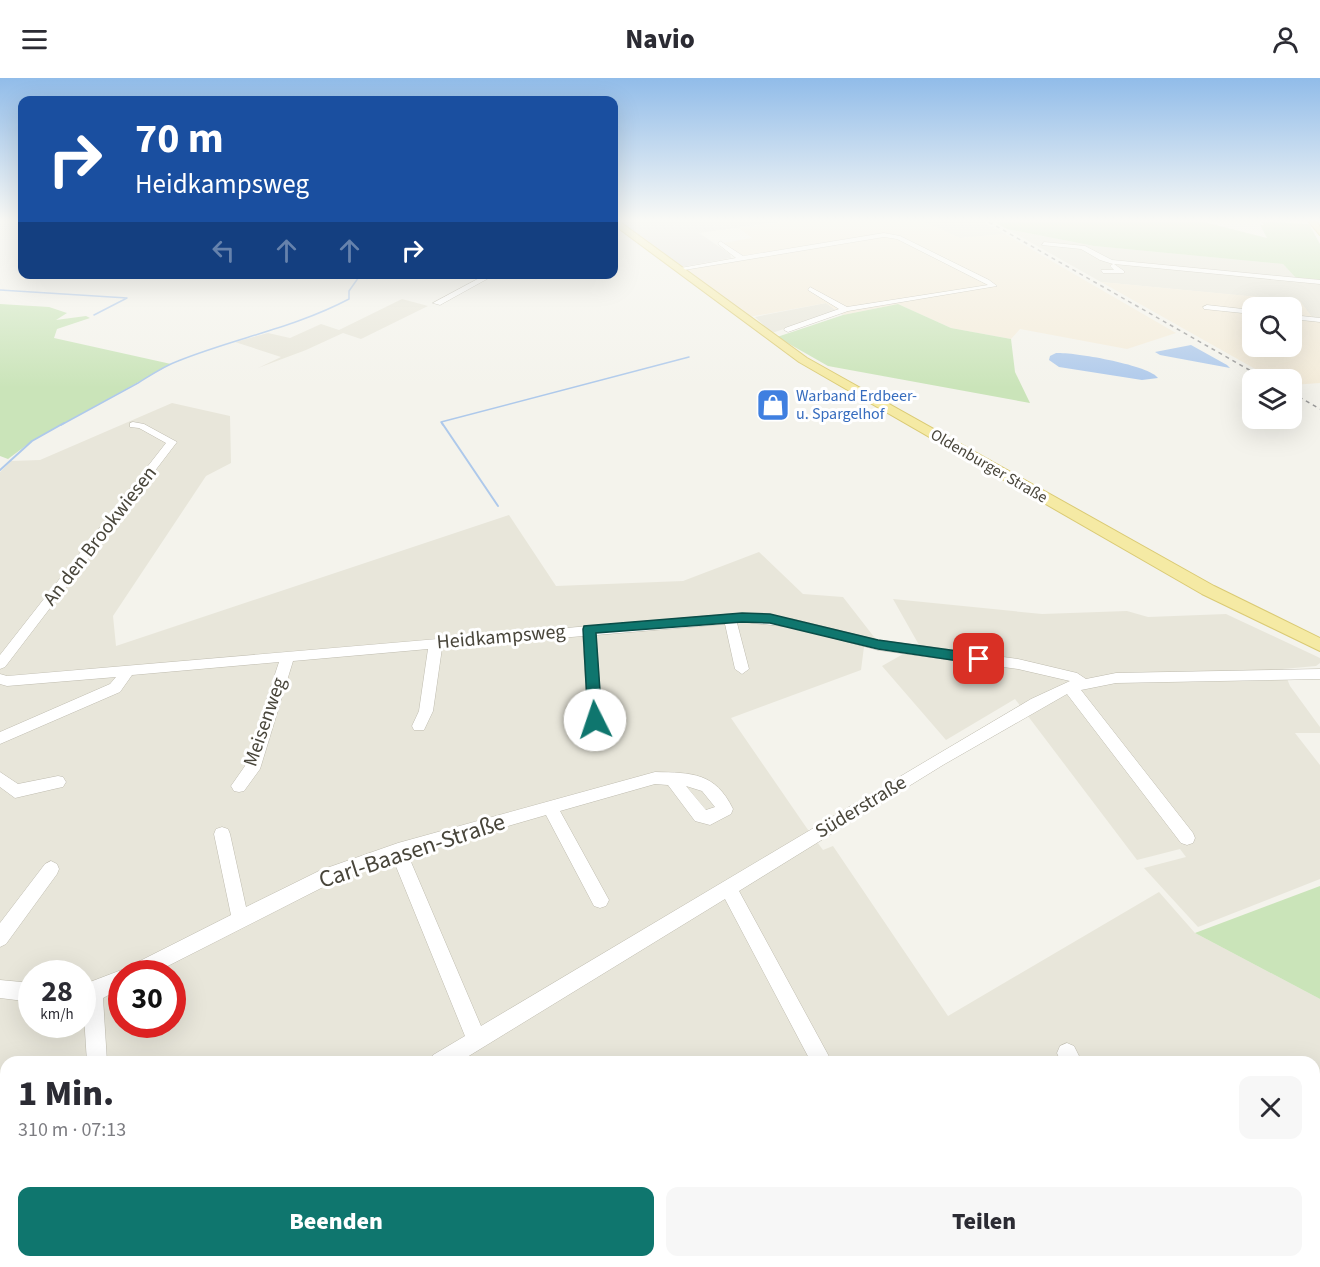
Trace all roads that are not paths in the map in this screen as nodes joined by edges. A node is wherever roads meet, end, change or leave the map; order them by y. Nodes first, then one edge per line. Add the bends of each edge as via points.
1 (690, 277) edge
2 (982, 277) edge
3 (1273, 277) edge
4 (483, 279) edge
5 (1320, 282) edge
6 (810, 290) dead end
7 (437, 303) dead end
8 (1207, 307) dead end
9 (847, 309) junction
10 (1242, 311) edge
11 (1302, 318) edge
12 (1320, 320) edge
13 (788, 330) dead end
14 (133, 425) dead end
15 (730, 618) junction
16 (589, 629) junction
17 (436, 643) junction
18 (1320, 645) edge
19 (288, 656) junction
20 (0, 664) edge
21 (742, 669) dead end
22 (128, 670) junction
23 (1320, 674) edge
24 (0, 679) edge
25 (1075, 685) junction
26 (419, 726) dead end
27 (590, 729) dead end
28 (0, 738) edge
29 (0, 778) edge
30 (672, 779) dead end
31 (58, 782) dead end
32 (239, 786) dead end
33 (550, 807) junction
34 (222, 834) dead end
35 (1187, 838) dead end
36 (398, 850) junction
37 (51, 869) dead end
38 (728, 888) junction
39 (600, 900) dead end
40 (240, 918) junction
41 (0, 938) edge
42 (158, 960) edge
43 (0, 989) edge
44 (18, 991) edge
45 (94, 1038) edge
46 (477, 1040) junction
47 (96, 1056) edge
48 (450, 1056) edge
49 (819, 1056) edge

1 - 18 main road, Oldenburger Straße via 803,360 1208,590
2 - 9 street via 994,286
3 - 5 street
4 - 7 street
6 - 9 street
8 - 10 street
9 - 13 street
11 - 12 street
14 - 20 street, An den Brookwiesen via 172,442
15 - 16 street, Heidkampsweg
15 - 21 street
15 - 25 street, Heidkampsweg via 792,622 878,645 1018,664 1077,678
16 - 17 street, Heidkampsweg
16 - 27 street via 595,720
17 - 19 street, Heidkampsweg
17 - 26 street via 426,711
19 - 22 street, Heidkampsweg
19 - 32 street, Meisenweg via 252,769
22 - 24 street, Heidkampsweg
22 - 28 street via 115,688
23 - 25 street, Süderstraße via 1116,678
25 - 35 street via 1075,692
25 - 38 street, Süderstraße via 1035,703
29 - 31 street via 15,790
30 - 33 street, Carl-Baasen-Straße via 655,777
33 - 36 street, Carl-Baasen-Straße
33 - 39 street
34 - 40 street
36 - 40 street, Carl-Baasen-Straße via 327,876
36 - 46 street
37 - 41 street
38 - 46 street, Süderstraße
38 - 49 street
40 - 42 street, Carl-Baasen-Straße
43 - 44 street
45 - 47 street
46 - 48 street, Süderstraße

